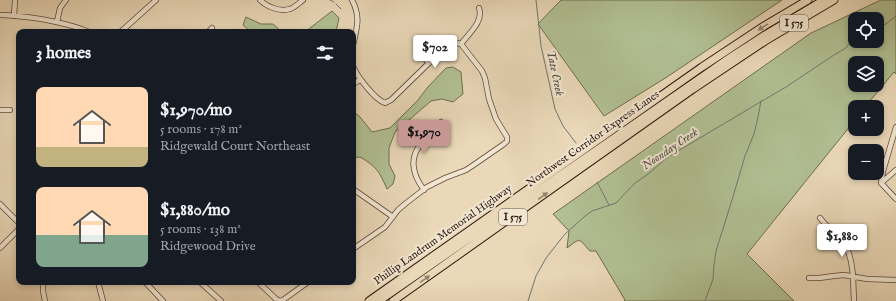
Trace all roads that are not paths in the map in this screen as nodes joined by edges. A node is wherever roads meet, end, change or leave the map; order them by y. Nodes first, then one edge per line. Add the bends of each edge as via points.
1 (15, 0) edge
2 (66, 0) edge
3 (156, 0) edge
4 (260, 0) edge
5 (303, 0) edge
6 (352, 0) edge
7 (808, 0) edge
8 (824, 0) edge
9 (834, 0) edge
10 (479, 8) dead end
11 (0, 16) edge
12 (14, 16) junction
13 (57, 22) junction
14 (82, 29) edge
15 (125, 29) edge
16 (356, 31) edge
17 (461, 44) junction
18 (419, 52) dead end
19 (429, 63) junction
20 (356, 73) edge
21 (360, 80) junction
22 (356, 82) edge
23 (0, 110) edge
24 (10, 110) dead end
25 (441, 122) dead end
26 (896, 127) edge
27 (896, 170) edge
28 (881, 183) junction
29 (356, 190) edge
30 (424, 190) junction
31 (896, 199) edge
32 (0, 204) edge
33 (393, 217) junction
34 (820, 218) dead end
35 (16, 220) edge
36 (16, 232) edge
37 (356, 247) edge
38 (0, 248) edge
39 (853, 277) junction
40 (809, 278) dead end
41 (896, 280) edge
42 (44, 285) edge
43 (99, 285) edge
44 (148, 285) edge
45 (203, 285) edge
46 (261, 285) edge
47 (304, 285) edge
48 (45, 301) edge
49 (103, 301) edge
50 (163, 301) edge
51 (220, 301) edge
52 (369, 301) edge
53 (379, 301) edge
54 (393, 301) edge
55 (854, 301) edge

1 - 12 street
2 - 13 street via 60,8
3 - 15 street
4 - 5 street via 273,8 284,10
6 - 16 street via 357,13
7 -> 52 highway, Phillip Landrum Memorial Highway / I 575 via 712,60
8 - 53 highway, Northwest Corridor Express Lanes via 725,61
54 -> 9 highway, I 575 via 693,89 770,38
10 - 17 street via 479,19
11 - 12 street
12 - 13 street
13 - 14 street
17 - 19 street via 451,45
17 - 30 street via 482,71 493,113 508,141 470,167
18 - 19 street
19 - 21 street via 385,105
20 - 21 street
21 - 22 street
23 - 24 street
25 - 30 street via 423,140 414,156 414,170
26 - 28 street
27 - 28 street
28 - 31 street
29 - 33 street
30 - 33 street
32 - 35 street
33 - 37 street
34 - 39 street via 848,251
36 - 38 street
39 - 40 street
39 - 41 street
39 - 55 street
42 - 48 street
43 - 49 street
44 - 50 street
45 - 51 street
46 - 47 street via 280,301

